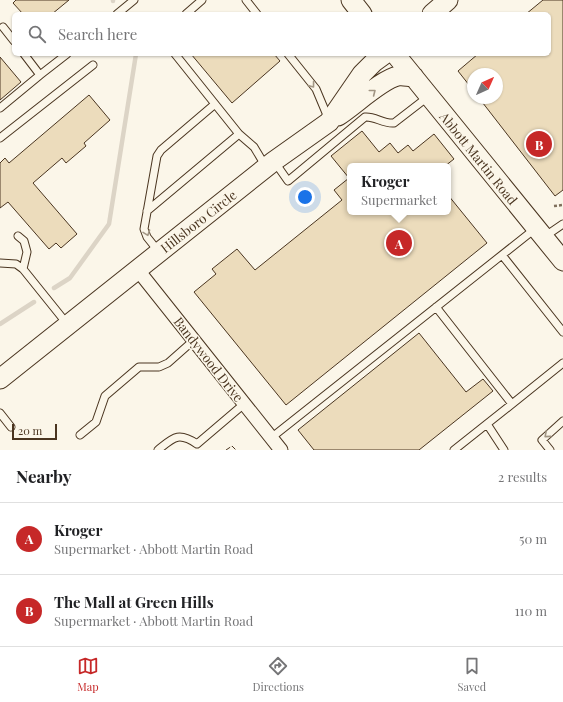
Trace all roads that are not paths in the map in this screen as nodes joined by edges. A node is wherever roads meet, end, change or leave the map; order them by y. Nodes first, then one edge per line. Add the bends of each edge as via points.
1 (134, 0) edge
2 (202, 0) edge
3 (246, 0) edge
4 (351, 0) edge
5 (448, 0) edge
6 (119, 12) edge
7 (188, 12) edge
8 (255, 12) edge
9 (360, 12) edge
10 (434, 12) edge
11 (3, 27) dead end
12 (12, 38) edge
13 (26, 56) edge
14 (64, 56) edge
15 (177, 56) edge
16 (290, 56) edge
17 (382, 56) edge
18 (397, 56) edge
19 (93, 65) dead end
20 (40, 75) junction
21 (414, 77) junction
22 (429, 96) junction
23 (215, 104) junction
24 (0, 108) edge
25 (329, 122) junction
26 (239, 134) junction
27 (0, 138) edge
28 (270, 165) junction
29 (147, 211) junction
30 (563, 224) edge
31 (540, 233) junction
32 (18, 236) dead end
33 (159, 252) junction
34 (502, 255) junction
35 (563, 261) edge
36 (0, 263) edge
37 (23, 269) junction
38 (137, 269) junction
39 (436, 307) junction
40 (68, 325) junction
41 (563, 332) edge
42 (194, 340) junction
43 (563, 363) edge
44 (0, 379) edge
45 (244, 404) junction
46 (512, 404) junction
47 (0, 413) edge
48 (563, 421) edge
49 (487, 424) junction
50 (11, 428) dead end
51 (80, 435) dead end
52 (272, 438) junction
53 (158, 450) edge
54 (281, 450) edge
55 (454, 450) edge
56 (504, 450) edge
57 (550, 450) edge

1 - 6 lane
2 - 7 lane
3 - 8 lane
4 - 9 street
5 - 10 street
11 - 12 lane
13 - 20 lane
14 - 20 lane
15 - 23 lane
16 -> 25 lane via 316,89
17 - 25 street, Hillsboro Circle via 362,74
18 - 21 street, Abbott Martin Road
19 - 27 lane
20 - 24 lane
21 - 22 street, Abbott Martin Road
25 -> 21 street via 388,80 399,76
22 - 28 lane via 394,122 388,123 365,117 288,180
22 - 31 street, Abbott Martin Road
23 - 26 lane
23 - 29 lane via 159,152
25 - 28 street, Hillsboro Circle
26 - 28 lane
26 - 29 lane
28 - 33 street, Hillsboro Circle
29 -> 33 lane via 146,233
30 - 31 lane
31 - 34 lane
31 - 35 street, Abbott Martin Road
32 - 37 lane via 24,241 27,252
33 - 38 street, Hillsboro Circle
34 - 39 lane
34 - 41 lane
36 - 37 lane via 16,264
37 - 40 lane
38 - 40 street, Hillsboro Circle
38 - 42 street, Bandywood Drive
39 - 46 lane
39 - 52 lane
40 - 44 street, Hillsboro Circle
42 - 45 street, Bandywood Drive
42 - 51 lane via 168,363 159,367 140,367 105,396 96,422
43 - 46 lane
45 - 52 street, Bandywood Drive
45 - 53 lane via 196,444 187,437 174,437
46 - 49 lane
47 - 50 lane
48 -> 57 lane via 542,440
49 - 55 lane
49 - 56 lane
52 - 54 street, Bandywood Drive

